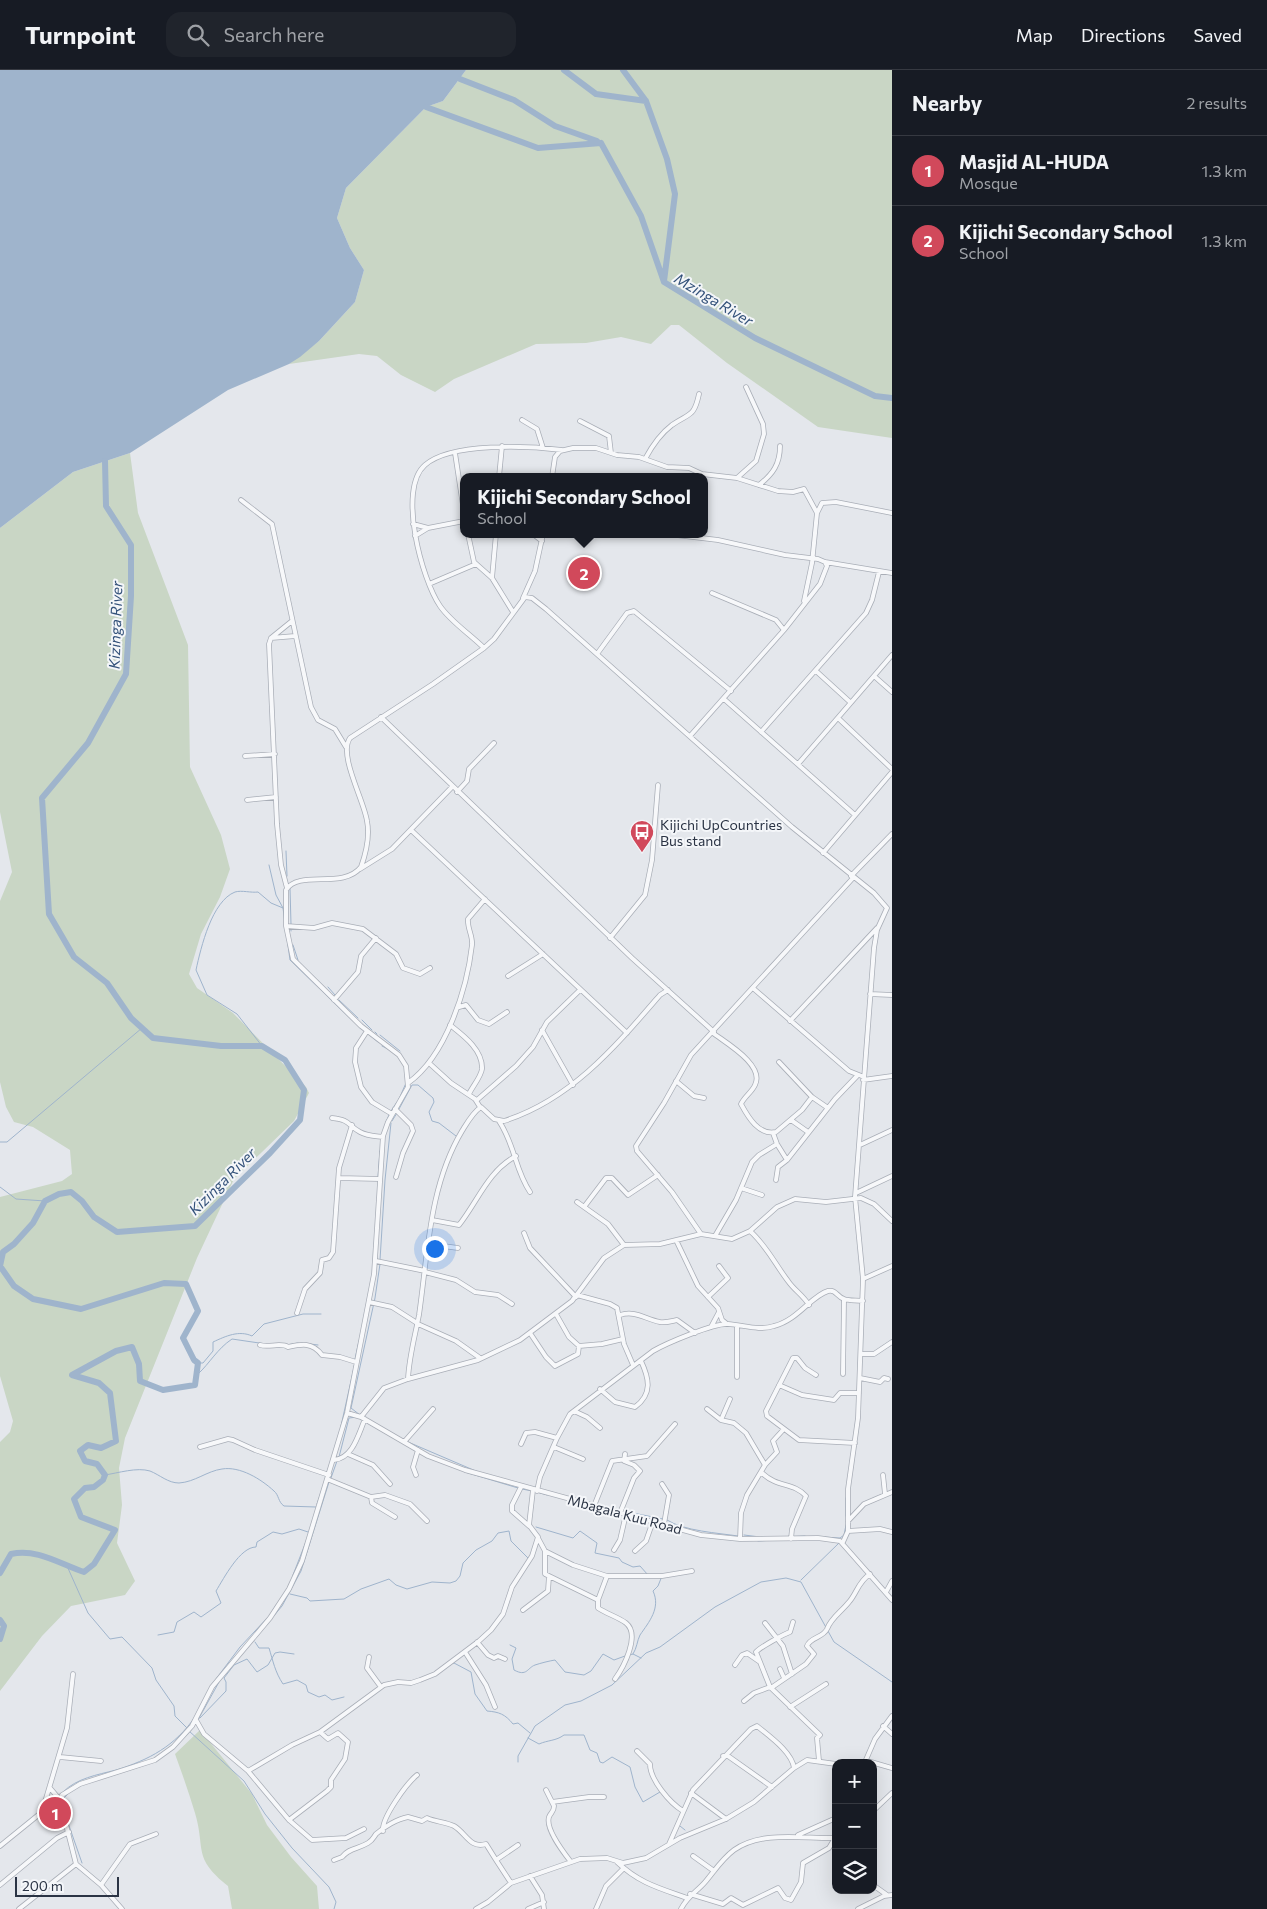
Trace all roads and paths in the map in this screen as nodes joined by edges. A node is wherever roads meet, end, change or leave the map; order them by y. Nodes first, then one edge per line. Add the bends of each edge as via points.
1 (746, 386) dead end
2 (699, 394) dead end
3 (522, 420) dead end
4 (580, 421) dead end
5 (502, 446) junction
6 (780, 446) dead end
7 (543, 448) junction
8 (562, 450) junction
9 (455, 453) junction
10 (611, 453) junction
11 (645, 459) junction
12 (694, 470) junction
13 (499, 473) edge
14 (553, 473) edge
15 (694, 473) edge
16 (700, 473) edge
17 (708, 475) edge
18 (738, 478) junction
19 (759, 485) junction
20 (460, 486) edge
21 (241, 500) dead end
22 (817, 513) junction
23 (892, 513) edge
24 (460, 522) edge
25 (412, 524) junction
26 (428, 528) junction
27 (415, 536) junction
28 (469, 538) edge
29 (496, 538) edge
30 (539, 538) edge
31 (704, 538) edge
32 (542, 540) joint
33 (812, 558) junction
34 (825, 562) junction
35 (476, 564) junction
36 (879, 572) junction
37 (892, 573) edge
38 (492, 578) junction
39 (430, 584) junction
40 (712, 593) dead end
41 (523, 598) junction
42 (803, 605) junction
43 (512, 612) junction
44 (292, 621) junction
45 (784, 630) junction
46 (294, 636) junction
47 (271, 638) junction
48 (484, 648) junction
49 (597, 654) junction
50 (892, 656) edge
51 (816, 670) junction
52 (874, 676) junction
53 (731, 691) junction
54 (892, 692) edge
55 (724, 699) junction
56 (850, 702) junction
57 (381, 717) junction
58 (838, 718) junction
59 (761, 732) junction
60 (690, 736) junction
61 (494, 743) dead end
62 (346, 747) junction
63 (274, 754) junction
64 (244, 756) dead end
65 (798, 764) junction
66 (892, 771) edge
67 (658, 785) dead end
68 (452, 787) junction
69 (457, 792) junction
70 (276, 797) junction
71 (247, 800) dead end
72 (855, 815) junction
73 (411, 830) junction
74 (892, 834) edge
75 (823, 853) junction
76 (360, 869) junction
77 (852, 877) junction
78 (287, 888) junction
79 (485, 899) junction
80 (892, 906) edge
81 (887, 911) junction
82 (286, 926) junction
83 (879, 926) junction
84 (376, 938) junction
85 (610, 938) junction
86 (543, 954) junction
87 (430, 968) dead end
88 (508, 976) dead end
89 (666, 988) junction
90 (754, 989) junction
91 (580, 990) junction
92 (870, 994) junction
93 (892, 995) edge
94 (334, 1000) junction
95 (459, 1007) junction
96 (507, 1012) dead end
97 (790, 1021) junction
98 (450, 1025) junction
99 (542, 1030) junction
100 (368, 1031) junction
101 (714, 1032) junction
102 (627, 1033) junction
103 (778, 1062) dead end
104 (429, 1063) junction
105 (857, 1076) junction
106 (892, 1076) edge
107 (864, 1079) junction
108 (676, 1081) junction
109 (408, 1083) junction
110 (573, 1086) junction
111 (468, 1094) junction
112 (812, 1097) junction
113 (704, 1098) dead end
114 (477, 1100) junction
115 (480, 1107) junction
116 (828, 1108) junction
117 (395, 1109) junction
118 (392, 1114) junction
119 (332, 1118) dead end
120 (791, 1120) junction
121 (499, 1122) junction
122 (352, 1125) junction
123 (892, 1130) edge
124 (808, 1132) junction
125 (773, 1133) junction
126 (383, 1137) junction
127 (777, 1144) junction
128 (860, 1145) junction
129 (516, 1156) junction
130 (787, 1160) junction
131 (658, 1175) junction
132 (892, 1176) edge
133 (396, 1177) dead end
134 (339, 1178) junction
135 (380, 1179) junction
136 (776, 1180) dead end
137 (741, 1188) junction
138 (530, 1192) dead end
139 (762, 1195) dead end
140 (856, 1195) junction
141 (577, 1202) dead end
142 (584, 1207) junction
143 (432, 1220) junction
144 (892, 1221) edge
145 (750, 1230) junction
146 (524, 1233) dead end
147 (701, 1234) junction
148 (715, 1236) junction
149 (676, 1240) junction
150 (428, 1244) junction
151 (624, 1245) junction
152 (458, 1248) dead end
153 (376, 1261) junction
154 (719, 1266) dead end
155 (892, 1267) edge
156 (425, 1271) junction
157 (863, 1279) junction
158 (577, 1296) junction
159 (708, 1297) junction
160 (844, 1299) junction
161 (863, 1301) junction
162 (369, 1302) junction
163 (512, 1304) dead end
164 (808, 1305) junction
165 (719, 1312) junction
166 (297, 1314) dead end
167 (556, 1314) junction
168 (620, 1315) junction
169 (417, 1323) junction
170 (727, 1324) junction
171 (738, 1326) junction
172 (711, 1328) junction
173 (530, 1333) junction
174 (695, 1333) junction
175 (623, 1339) junction
176 (892, 1342) edge
177 (260, 1345) dead end
178 (579, 1346) junction
179 (861, 1354) junction
180 (480, 1358) junction
181 (640, 1361) junction
182 (356, 1362) junction
183 (633, 1365) junction
184 (843, 1374) dead end
185 (816, 1375) dead end
186 (737, 1377) dead end
187 (860, 1378) junction
188 (408, 1379) junction
189 (888, 1379) dead end
190 (779, 1385) junction
191 (600, 1390) junction
192 (859, 1393) junction
193 (730, 1399) dead end
194 (433, 1409) dead end
195 (707, 1409) dead end
196 (574, 1411) junction
197 (347, 1413) junction
198 (363, 1418) junction
199 (721, 1420) junction
200 (675, 1424) dead end
201 (600, 1428) dead end
202 (783, 1430) junction
203 (557, 1438) junction
204 (404, 1442) junction
205 (854, 1443) junction
206 (521, 1444) dead end
207 (554, 1447) junction
208 (200, 1448) dead end
209 (418, 1450) junction
210 (348, 1454) junction
211 (625, 1454) dead end
212 (583, 1459) dead end
213 (334, 1460) junction
214 (624, 1461) junction
215 (765, 1465) junction
216 (762, 1472) junction
217 (416, 1475) dead end
218 (883, 1475) dead end
219 (328, 1477) junction
220 (390, 1484) dead end
221 (662, 1484) dead end
222 (521, 1487) junction
223 (535, 1491) junction
224 (892, 1492) edge
225 (885, 1494) junction
226 (371, 1497) junction
227 (594, 1506) junction
228 (620, 1513) junction
229 (626, 1514) junction
230 (395, 1517) dead end
231 (427, 1521) dead end
232 (653, 1521) junction
233 (848, 1521) junction
234 (664, 1524) junction
235 (529, 1526) junction
236 (848, 1531) junction
237 (892, 1532) edge
238 (538, 1537) junction
239 (740, 1539) junction
240 (791, 1539) junction
241 (842, 1542) junction
242 (614, 1550) dead end
243 (545, 1551) junction
244 (635, 1551) dead end
245 (692, 1571) dead end
246 (870, 1574) junction
247 (550, 1576) junction
248 (608, 1576) junction
249 (892, 1581) edge
250 (886, 1592) junction
251 (598, 1600) junction
252 (892, 1600) edge
253 (523, 1610) dead end
254 (793, 1622) dead end
255 (765, 1623) dead end
256 (777, 1639) junction
257 (477, 1642) junction
258 (465, 1652) junction
259 (369, 1657) dead end
260 (505, 1659) dead end
261 (760, 1662) junction
262 (736, 1664) dead end
263 (780, 1669) dead end
264 (73, 1674) dead end
265 (792, 1674) junction
266 (616, 1678) dead end
267 (784, 1678) junction
268 (826, 1684) dead end
269 (381, 1687) junction
270 (770, 1687) junction
271 (744, 1701) dead end
272 (495, 1707) dead end
273 (790, 1707) junction
274 (892, 1716) edge
275 (196, 1720) junction
276 (883, 1726) junction
277 (320, 1732) junction
278 (892, 1734) edge
279 (637, 1751) dead end
280 (60, 1756) junction
281 (724, 1756) junction
282 (869, 1759) edge
283 (101, 1761) dead end
284 (819, 1762) junction
285 (832, 1764) edge
286 (877, 1765) edge
287 (794, 1768) junction
288 (892, 1768) edge
289 (248, 1771) junction
290 (417, 1775) dead end
291 (772, 1787) junction
292 (50, 1788) junction
293 (546, 1790) dead end
294 (691, 1793) junction
295 (892, 1793) edge
296 (604, 1797) dead end
297 (552, 1802) junction
298 (61, 1803) junction
299 (877, 1807) edge
300 (682, 1811) junction
301 (42, 1812) junction
302 (726, 1819) junction
303 (289, 1820) junction
304 (832, 1820) edge
305 (364, 1829) dead end
306 (383, 1831) junction
307 (68, 1832) junction
308 (156, 1834) dead end
309 (788, 1837) junction
310 (832, 1838) edge
311 (832, 1844) edge
312 (518, 1845) dead end
313 (0, 1846) edge
314 (668, 1846) junction
315 (693, 1856) dead end
316 (334, 1860) dead end
317 (496, 1860) junction
318 (615, 1860) junction
319 (571, 1862) junction
320 (76, 1864) junction
321 (624, 1868) junction
322 (714, 1871) junction
323 (530, 1876) junction
324 (511, 1883) junction
325 (0, 1885) edge
326 (101, 1885) junction
327 (877, 1887) edge
328 (890, 1895) edge
329 (688, 1896) junction
330 (544, 1902) junction
331 (19, 1909) edge
332 (122, 1909) edge
333 (476, 1909) edge
334 (528, 1909) edge
335 (544, 1909) edge
336 (596, 1909) edge
337 (680, 1909) edge
338 (858, 1909) edge

1 - 18 street via 763,424 764,434 756,461
2 - 11 street via 692,414 668,429
3 - 7 street via 537,429
4 - 10 street via 609,436
5 - 7 street
5 - 9 street
5 - 13 street
6 - 19 street via 775,470
7 - 8 street
8 - 10 street via 588,447
8 - 14 street via 555,457
9 - 20 street
9 - 25 street via 436,458 420,469
10 - 11 street
11 - 12 street via 667,467
12 - 15 street
12 - 16 street
17 - 18 street
18 - 19 street
19 - 22 street via 778,492 804,489
21 - 44 street via 272,524
22 - 23 street via 825,501
22 - 33 street
24 - 26 street
25 - 26 street
25 - 27 street
26 - 27 street
27 - 39 street
28 - 35 street
29 - 38 street
30 - 32 street
31 - 33 street
32 - 41 street
33 - 34 street
33 - 42 street
34 - 36 street
34 - 42 street via 825,575
35 - 38 street
35 - 39 street
36 - 37 street
36 - 51 street via 866,613
38 - 43 street
39 - 48 street via 441,608
40 - 45 street via 776,620
41 - 43 street
41 - 49 street via 534,599
42 - 45 street
43 - 48 street
44 - 46 street
44 - 47 street
45 - 53 street
46 - 47 street
46 - 62 street via 313,713 322,723 336,729
47 - 63 street
48 - 57 street
49 - 53 street via 627,613 634,611
49 - 60 street
50 - 52 street
51 - 56 street
51 - 59 street
52 - 54 street
52 - 56 street
53 - 55 street
55 - 59 street
55 - 60 street
56 - 58 street
57 - 62 street via 354,734
57 - 68 street
58 - 65 street
58 - 66 street
59 - 65 street
60 - 75 street
61 - 69 street via 469,769 467,781
62 - 76 street via 368,824
63 - 64 street
63 - 70 street
65 - 72 street
66 - 72 street
67 - 85 street via 652,860 644,895
68 - 69 street
68 - 73 street
69 - 85 street
70 - 71 street
70 - 78 street via 281,865
72 - 75 street
73 - 76 street via 385,854
73 - 79 street
74 - 77 street
75 - 77 street
76 - 78 street via 342,878 299,881
77 - 81 street via 883,901
77 - 90 street
78 - 82 street
79 - 86 street
79 - 95 street via 468,919 472,943
80 - 81 street
81 - 83 street
82 - 84 street via 314,928 340,924 363,929
82 - 94 street via 293,959
83 - 92 street
83 - 97 street
84 - 87 street via 396,954 407,970 420,974
84 - 94 street via 361,956 358,972
85 - 89 street
86 - 88 street
86 - 91 street
89 - 101 street
89 - 102 street
90 - 97 street
90 - 101 street
91 - 99 street
91 - 102 street
92 - 93 street
92 - 107 street
94 - 100 street
95 - 96 street via 465,1004 478,1020 489,1024
95 - 98 street
97 - 105 street
98 - 104 street
98 - 111 street via 465,1037 480,1057 481,1071
99 - 110 street
99 - 114 street via 533,1047 516,1066
100 - 109 street via 402,1059 408,1072
100 - 118 street via 357,1044 355,1056 361,1087 372,1102
101 - 108 street via 687,1060
101 - 125 street via 750,1061 757,1081 741,1104 756,1126
102 - 110 street via 595,1068
103 - 112 street
104 - 109 street
104 - 111 street
105 - 107 street
105 - 116 street
106 - 107 street
107 - 128 street
108 - 113 street via 694,1096
108 - 131 street via 635,1147
109 - 117 street
110 - 121 street
111 - 114 street
112 - 116 street
112 - 120 street
114 - 115 street
115 - 121 street
115 - 143 street via 459,1136 446,1164
116 - 124 street
117 - 118 street
117 - 133 street via 413,1131
118 - 126 street
119 - 122 street via 343,1119
120 - 124 street
120 - 125 street
121 - 129 street
122 - 126 street via 366,1135
122 - 134 street via 343,1151
123 - 128 street
124 - 130 street
125 - 127 street
126 - 135 street
127 - 130 street
127 - 137 street via 755,1158
128 - 140 street
129 - 138 street via 520,1175
129 - 143 street via 504,1162 491,1177 459,1225
130 - 136 street via 776,1169
131 - 142 street via 628,1195 612,1178 606,1178
131 - 147 street
132 - 140 street
134 - 135 street
134 - 166 street via 333,1221 333,1252 322,1260 320,1273 305,1289
135 - 153 street
137 - 139 street
137 - 148 street
140 - 144 street via 874,1204
140 - 145 street via 826,1202 792,1200 777,1207
140 - 157 street
141 - 142 street
142 - 151 street via 610,1226
143 - 150 street
145 - 148 street via 730,1240
145 - 164 street
146 - 158 street via 530,1248
147 - 148 street
147 - 149 street
149 - 151 street via 656,1245
149 - 159 street via 698,1286
150 - 152 street
150 - 156 street
151 - 158 street via 609,1251
153 - 156 street
153 - 162 street
154 - 159 street via 728,1278
155 - 157 street
156 - 163 street via 456,1280 475,1292 498,1296
156 - 169 street
157 - 161 street
158 - 167 street
158 - 168 street via 612,1305
159 - 165 street
160 - 161 street
160 - 164 street via 829,1291
160 - 184 street
161 - 179 street
162 - 169 street via 392,1307
162 - 182 street
164 - 171 street via 793,1319 774,1326
165 - 170 street
165 - 172 street
167 - 173 street
167 - 178 street via 569,1337
168 - 174 street via 627,1312 660,1322 677,1320
168 - 175 street
169 - 180 street via 456,1341
169 - 188 street
170 - 171 street
170 - 172 street
171 - 186 street
172 - 174 street
173 - 178 street via 556,1366 578,1354
173 - 180 street
174 - 181 street via 667,1343
175 - 178 street
175 - 183 street
176 - 179 street via 874,1354
177 - 182 street via 306,1345 316,1348 322,1355
179 - 187 street
180 - 188 street
181 - 183 street
181 - 191 street via 648,1378 648,1390 635,1407 615,1402
182 - 197 street
183 - 191 street
185 - 190 street via 795,1357
187 - 189 street via 880,1382
187 - 192 street
188 - 198 street via 382,1390
190 - 192 street via 802,1395 834,1400 840,1393
190 - 202 street via 766,1413
191 - 196 street
192 - 205 street
193 - 199 street
194 - 204 street
195 - 199 street
196 - 201 street
196 - 203 street
197 - 198 street, Mbagala Kuu Road
197 - 213 street
198 - 204 street, Mbagala Kuu Road
198 - 210 street
199 - 215 street via 734,1423 746,1433
200 - 214 street via 647,1456
202 - 205 street via 799,1440
202 - 215 street via 773,1442 777,1452
203 - 206 street via 526,1433
203 - 207 street
204 - 209 street, Mbagala Kuu Road
205 - 233 street
207 - 212 street
207 - 223 street
208 - 219 street via 233,1440
209 - 217 street via 413,1467
209 - 222 street, Mbagala Kuu Road via 465,1470
210 - 213 street
210 - 220 street via 372,1465
211 - 214 street
213 - 219 street
214 - 227 street via 612,1461
214 - 228 street via 640,1471
215 - 216 street
216 - 239 street via 747,1494 741,1513
216 - 240 street via 780,1485 795,1487 806,1496
218 - 225 street
219 - 226 street
219 - 275 street via 302,1561 289,1589 270,1618 212,1687
221 - 234 street via 669,1495
222 - 223 street, Mbagala Kuu Road
222 - 235 street via 512,1512
223 - 227 street, Mbagala Kuu Road
223 - 235 street
224 - 225 street
225 - 233 street via 864,1504
226 - 230 street via 372,1504
226 - 231 street via 385,1495 410,1504
227 - 228 street, Mbagala Kuu Road
228 - 229 street, Mbagala Kuu Road
229 - 232 street, Mbagala Kuu Road
229 - 242 street via 620,1540
232 - 234 street, Mbagala Kuu Road
232 - 244 street via 646,1540
233 - 236 street
234 - 239 street, Mbagala Kuu Road via 701,1535
235 - 238 street
236 - 237 street via 880,1529
236 - 241 street
238 - 243 street
238 - 257 street via 532,1556 512,1587 503,1614
239 - 240 street, Mbagala Kuu Road
240 - 241 street, Mbagala Kuu Road via 823,1538
241 - 246 street
243 - 247 street via 545,1573
243 - 248 street via 573,1565
245 - 248 street via 662,1576
246 - 250 street
246 - 265 street via 859,1584 850,1602 830,1622 827,1630 807,1644 814,1654
247 - 251 street
247 - 253 street via 548,1591
248 - 251 street
249 - 250 street
250 - 252 street
251 - 266 street via 598,1609 625,1622 630,1629 629,1655
254 - 256 street via 790,1632
255 - 256 street
256 - 261 street via 757,1649
256 - 265 street via 786,1653
257 - 258 street
257 - 260 street via 490,1657
258 - 269 street via 435,1674 411,1684
258 - 272 street
259 - 269 street via 367,1668
261 - 262 street via 746,1654
261 - 270 street
263 - 267 street
264 - 280 street via 68,1728
265 - 267 street
267 - 270 street
268 - 273 street
269 - 277 street
270 - 271 street
270 - 273 street
273 - 284 street via 820,1735 817,1738
274 - 276 street
275 - 289 street via 204,1734
275 - 298 street via 186,1734 154,1760 80,1784 65,1793
276 - 278 street
276 - 282 street
277 - 289 street
277 - 303 street via 328,1739 338,1733 345,1738 348,1742 345,1759 330,1780 331,1787
279 - 300 street via 650,1764 658,1784 673,1804
280 - 283 street
280 - 292 street
281 - 287 street via 757,1726 788,1756
281 - 291 street
281 - 294 street
284 - 285 street
284 - 287 street via 807,1760
286 - 288 street
287 - 291 street
289 - 303 street
290 - 306 street via 382,1824
291 - 302 street
292 - 298 street
292 - 301 street
293 - 297 street
294 - 300 street
294 - 302 street
295 - 299 street
296 - 297 street
297 - 319 street via 554,1809 549,1819 555,1842
298 - 301 street
298 - 307 street
300 - 314 street
301 - 313 street
302 - 314 street
303 - 305 street via 303,1835 316,1841 346,1838
304 - 309 street
306 - 316 street via 370,1842 350,1849
306 - 317 street via 403,1818 414,1817 422,1821 427,1818 452,1825 474,1844 486,1844
307 - 320 street
307 - 325 street
308 - 326 street via 130,1844
309 - 310 street
309 - 322 street via 741,1846
311 - 329 street via 803,1863 801,1882 791,1900 784,1898 778,1888 743,1906 731,1898 723,1904
312 - 317 street
314 - 318 street via 631,1862
315 - 322 street
317 - 324 street
318 - 319 street via 594,1857
318 - 321 street
319 - 323 street
320 - 326 street
320 - 331 street
321 - 329 street via 649,1886
321 - 336 street via 606,1886
322 - 329 street
323 - 324 street
323 - 330 street
324 - 333 street
326 - 332 street
327 - 328 street
328 - 338 street
329 - 337 street
330 - 334 street
330 - 335 street

